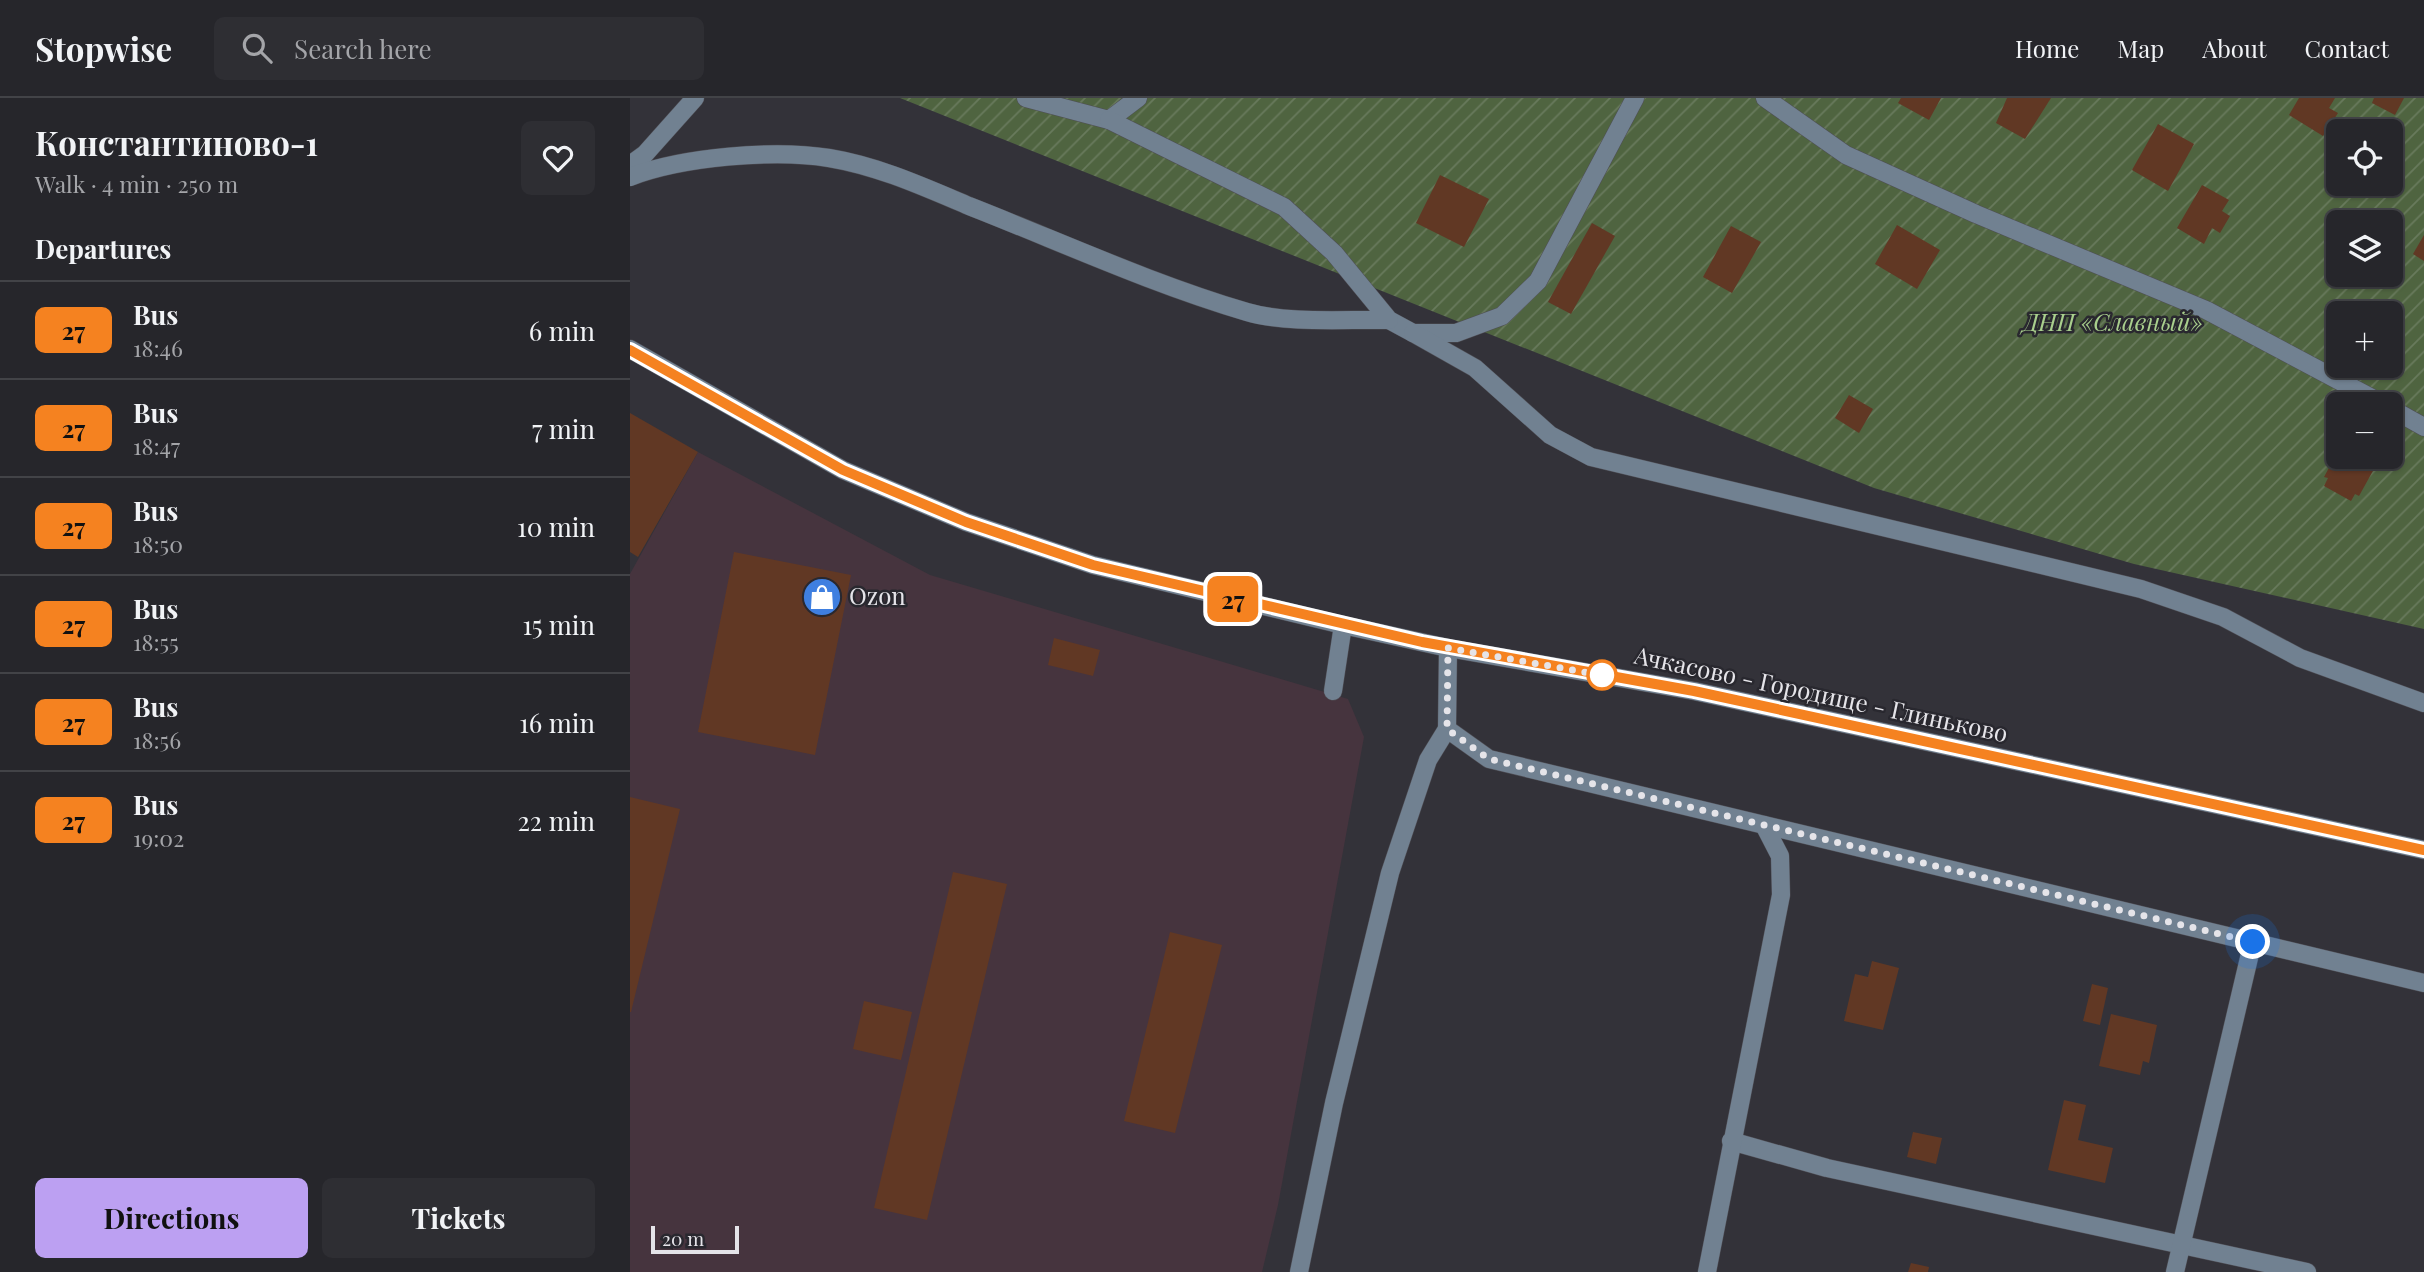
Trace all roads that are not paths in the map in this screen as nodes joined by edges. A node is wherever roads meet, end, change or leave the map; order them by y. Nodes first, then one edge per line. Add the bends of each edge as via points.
1 (695, 98) edge
2 (1026, 98) edge
3 (1138, 98) edge
4 (1635, 98) edge
5 (1765, 98) edge
6 (1109, 120) junction
7 (630, 165) edge
8 (630, 177) edge
9 (1390, 320) junction
10 (1413, 333) junction
11 (630, 349) edge
12 (2360, 392) edge
13 (2403, 415) edge
14 (2424, 427) edge
15 (1343, 625) junction
16 (1448, 648) junction
17 (1333, 691) dead end
18 (2424, 703) edge
19 (1447, 729) junction
20 (1764, 825) junction
21 (2424, 850) edge
22 (2253, 942) junction
23 (2424, 983) edge
24 (1731, 1141) junction
25 (2181, 1244) junction
26 (1299, 1272) edge
27 (1707, 1272) edge
28 (2175, 1272) edge
29 (2307, 1272) edge

1 - 7 street
2 - 6 street
3 - 6 street
4 - 10 street via 1538,281 1502,316 1456,333
5 - 12 street via 1846,155 2206,310
6 - 9 street via 1283,207 1334,253
8 - 9 street via 650,169 758,154 828,158 878,169 1165,284 1250,313
9 - 10 street
10 - 18 street via 1475,368 1550,435 1591,457 2141,589 2223,617 2300,658
11 - 15 street, Ачкасово - Городище - Глиньково via 843,470 966,522 1093,565
13 - 14 street
15 - 16 street, Ачкасово - Городище - Глиньково
15 - 17 street
16 - 19 street
16 - 21 street, Ачкасово - Городище - Глиньково via 1694,691
19 - 20 street via 1489,759
19 - 26 street via 1428,760 1390,873
20 - 22 street
20 - 24 street via 1780,856 1781,895
22 - 23 street
22 - 25 street
24 - 25 street via 1827,1167
24 - 27 street
25 - 28 street
25 - 29 street

